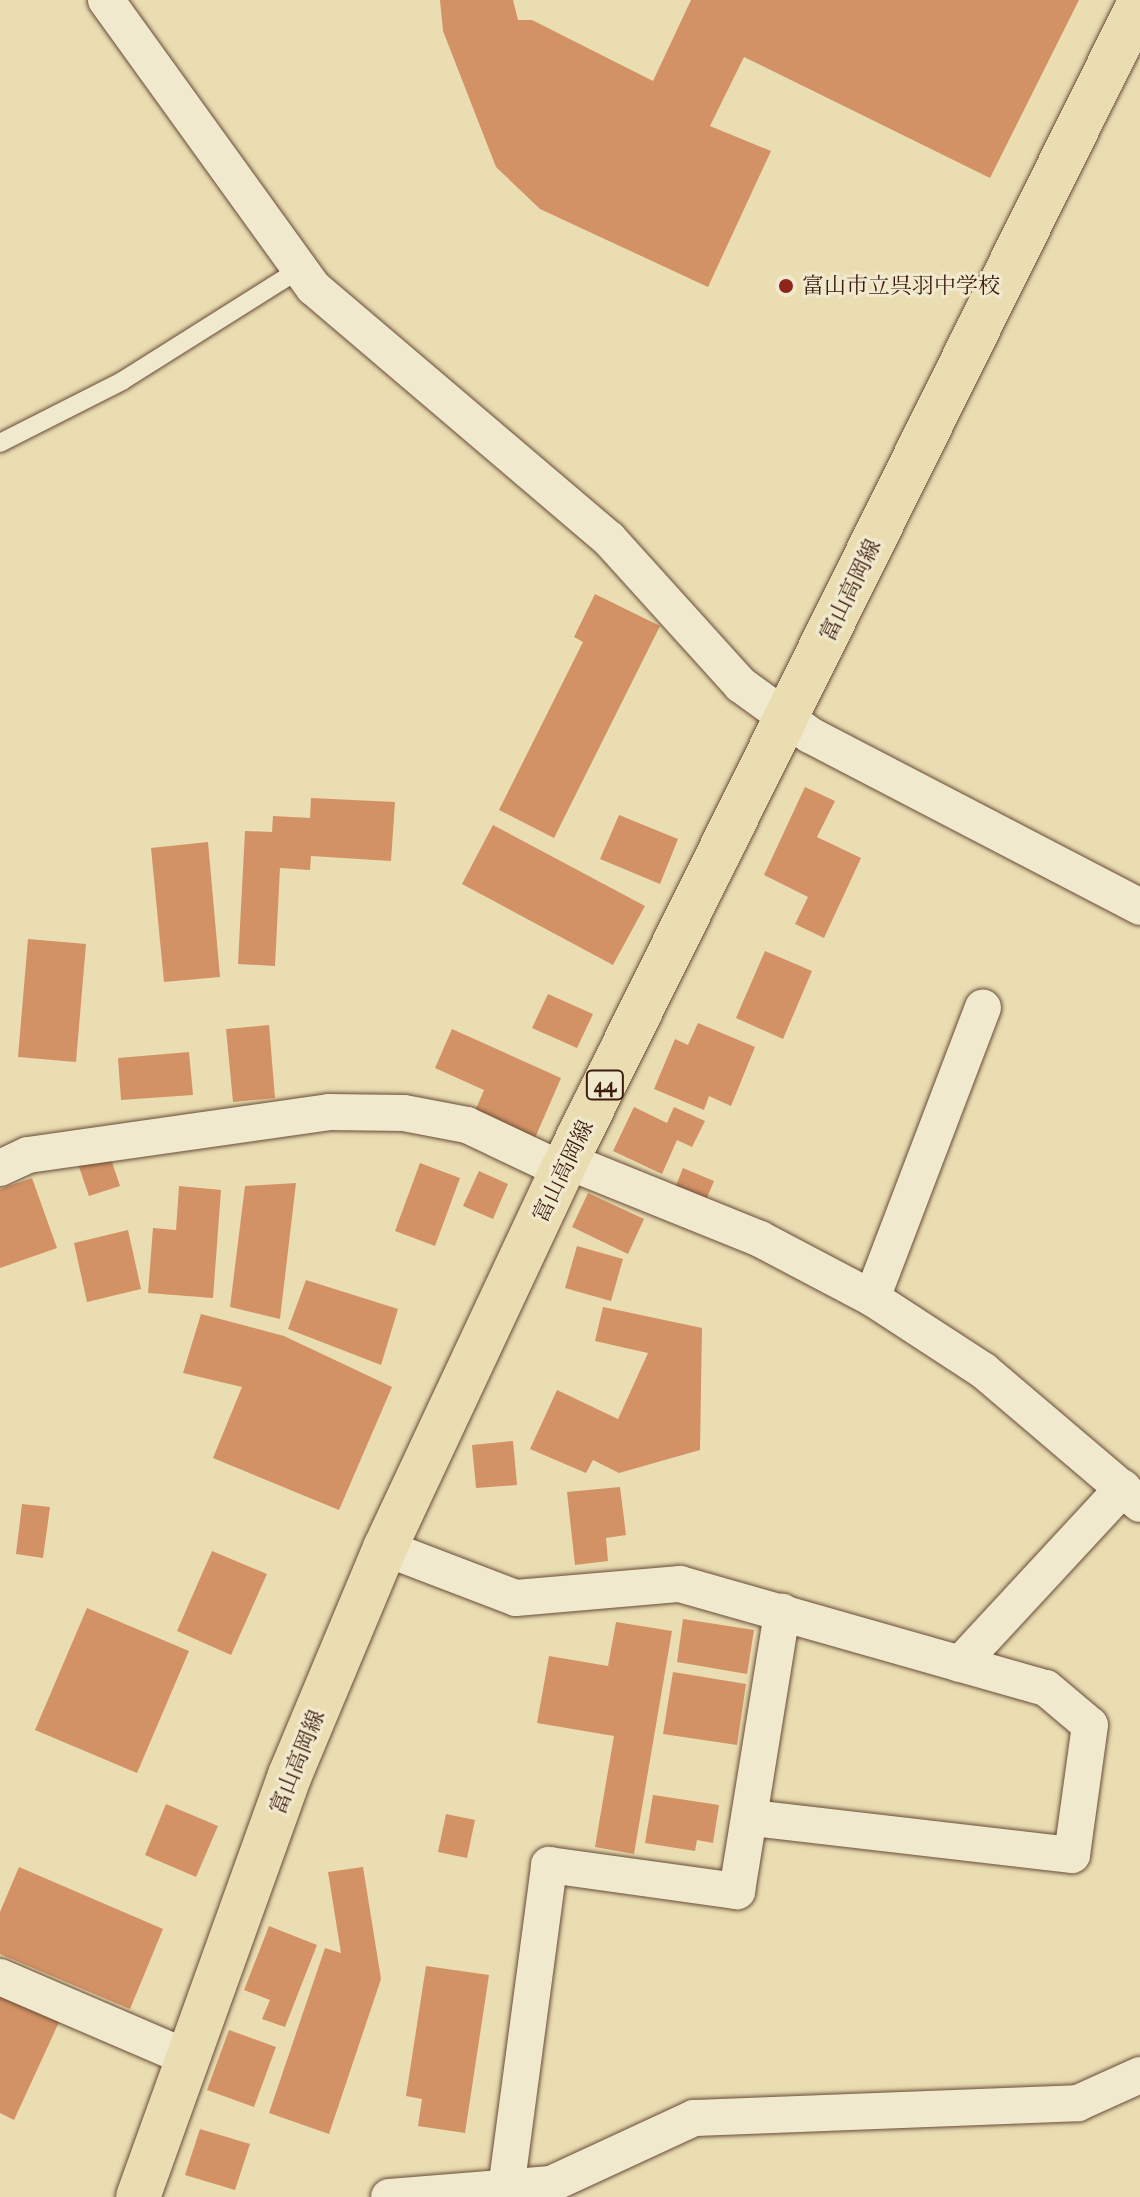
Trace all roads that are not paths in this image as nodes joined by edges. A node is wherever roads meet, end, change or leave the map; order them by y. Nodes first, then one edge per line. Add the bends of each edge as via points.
1 (106, 0) edge
2 (1140, 2) edge
3 (300, 269) junction
4 (0, 443) edge
5 (787, 718) junction
6 (1140, 907) edge
7 (983, 1008) dead end
8 (3, 1161) edge
9 (564, 1166) junction
10 (872, 1298) junction
11 (1132, 1496) edge
12 (385, 1548) junction
13 (782, 1612) junction
14 (960, 1664) junction
15 (752, 1818) junction
16 (0, 1977) edge
17 (186, 2057) junction
18 (1140, 2075) edge
19 (506, 2189) junction
20 (444, 2195) edge
21 (138, 2197) edge
22 (389, 2197) edge

1 - 3 street
2 - 5 main road, 富山高岡線 / 44
3 - 4 lane via 122,381
3 - 5 street via 609,539 741,685
5 - 6 street
5 - 9 main road, 富山高岡線 / 44
7 - 10 street
8 - 9 street via 329,1112 404,1113 467,1125
9 - 10 street via 760,1239
9 - 12 main road, 富山高岡線 / 44
10 - 11 street via 984,1371
11 - 14 street
12 - 13 street via 516,1598 680,1584
12 - 17 main road, 富山高岡線 / 44 via 290,1775
13 - 14 street
13 - 15 street
14 - 15 street via 1046,1688 1090,1725 1072,1855
15 - 19 street via 737,1891 549,1865
16 - 17 street
17 - 21 main road, 富山高岡線 / 44
18 - 19 street via 1078,2103 694,2118 586,2171
19 - 20 street
20 - 22 street

